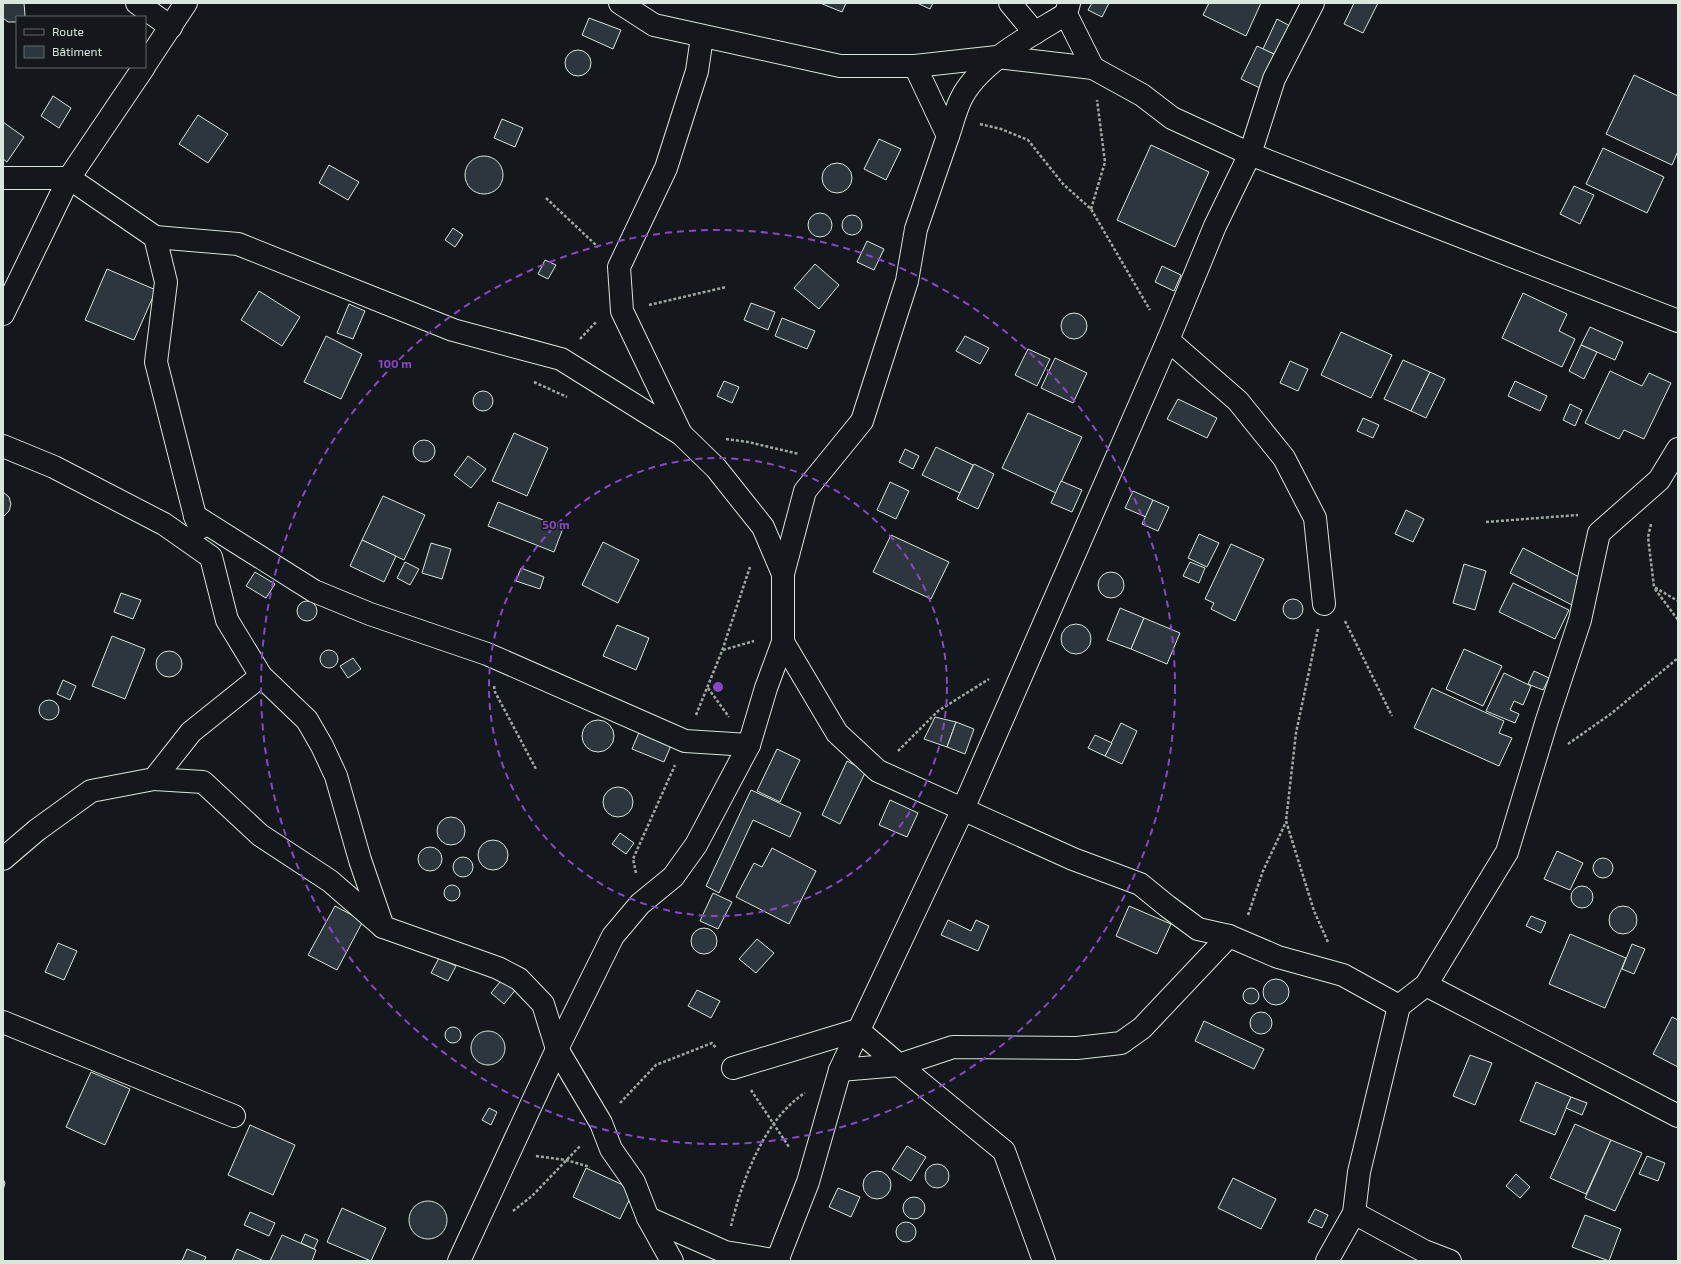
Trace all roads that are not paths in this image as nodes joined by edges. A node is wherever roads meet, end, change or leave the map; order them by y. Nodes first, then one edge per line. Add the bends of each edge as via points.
1 (137, 3) edge
2 (186, 3) edge
3 (620, 3) edge
4 (1010, 3) edge
5 (1313, 3) edge
6 (1067, 8) edge
7 (171, 27) junction
8 (1035, 33) junction
9 (702, 37) junction
10 (998, 57) junction
11 (146, 63) edge
12 (915, 66) junction
13 (143, 68) edge
14 (1093, 68) junction
15 (952, 126) junction
16 (1250, 154) junction
17 (3, 178) edge
18 (69, 178) junction
19 (155, 238) junction
20 (3, 314) edge
21 (1678, 321) edge
22 (1168, 340) junction
23 (682, 434) junction
24 (3, 446) edge
25 (1678, 449) edge
26 (195, 516) junction
27 (212, 557) junction
28 (783, 574) junction
29 (1324, 604) road end
30 (782, 642) junction
31 (261, 676) junction
32 (750, 745) junction
33 (154, 779) junction
34 (963, 809) junction
35 (3, 859) edge
36 (382, 927) junction
37 (1229, 936) junction
38 (1426, 985) junction
39 (1399, 1006) junction
40 (3, 1022) edge
41 (858, 1030) junction
42 (557, 1049) junction
43 (899, 1065) junction
44 (733, 1068) road end
45 (840, 1070) junction
46 (234, 1116) dead end
47 (1678, 1116) edge
48 (1354, 1213) junction
49 (648, 1218) junction
50 (459, 1261) edge
51 (672, 1261) edge
52 (778, 1261) edge
53 (1044, 1261) edge
54 (1327, 1261) edge
55 (1450, 1261) edge

1 - 7 street
2 - 7 street
3 - 9 street via 654,25
4 - 8 street
5 - 16 street via 1274,79
6 - 8 street
6 - 14 street
7 - 11 street
8 - 10 street
9 - 12 street via 840,66
9 - 23 street via 697,71 666,168 619,267 622,311
10 - 12 street
10 - 14 street
10 - 15 street via 973,82 960,100
12 - 15 street
13 - 18 street
14 - 16 street via 1142,95 1172,118
15 - 28 street via 916,229 907,281 862,421 805,491
16 - 21 street
16 - 22 street via 1215,226
17 - 18 street
18 - 19 street
18 - 20 street
19 - 23 street via 238,244 453,330 561,359
19 - 26 street via 166,282 156,362
22 - 29 street via 1238,401 1284,458 1315,518
22 - 34 street
23 - 28 street via 716,468 763,527
24 - 27 street via 54,467 164,524
25 - 38 street via 1659,480 1599,533 1580,620 1507,852
26 - 27 street
26 - 32 street via 314,591 370,614 487,654 685,741
27 - 31 street via 227,620
28 - 30 street
30 - 32 street
30 - 34 street via 838,733 878,771
31 - 33 street via 191,732
31 - 36 street via 307,720 322,746 336,776
32 - 42 street via 696,845 673,877 640,904 613,936
33 - 35 street via 91,791 37,830
33 - 36 street via 203,782 260,835 330,881
34 - 37 street via 1073,859 1140,884 1198,929
34 - 41 street
36 - 42 street via 498,968 518,979 543,1004
37 - 39 street via 1278,957 1343,975
37 - 43 street via 1142,1028 1120,1043 1077,1048 954,1047
38 - 39 street
38 - 47 street
39 - 48 street via 1359,1172
40 - 46 street
41 - 43 street
41 - 44 street
41 - 45 street
42 - 49 street via 601,1123 611,1149 634,1182
42 - 50 street
43 - 45 street
43 - 53 street via 1004,1151
45 - 52 street via 808,1182
48 - 54 street
48 - 55 street via 1424,1251
49 - 51 street
49 - 52 street via 724,1252

